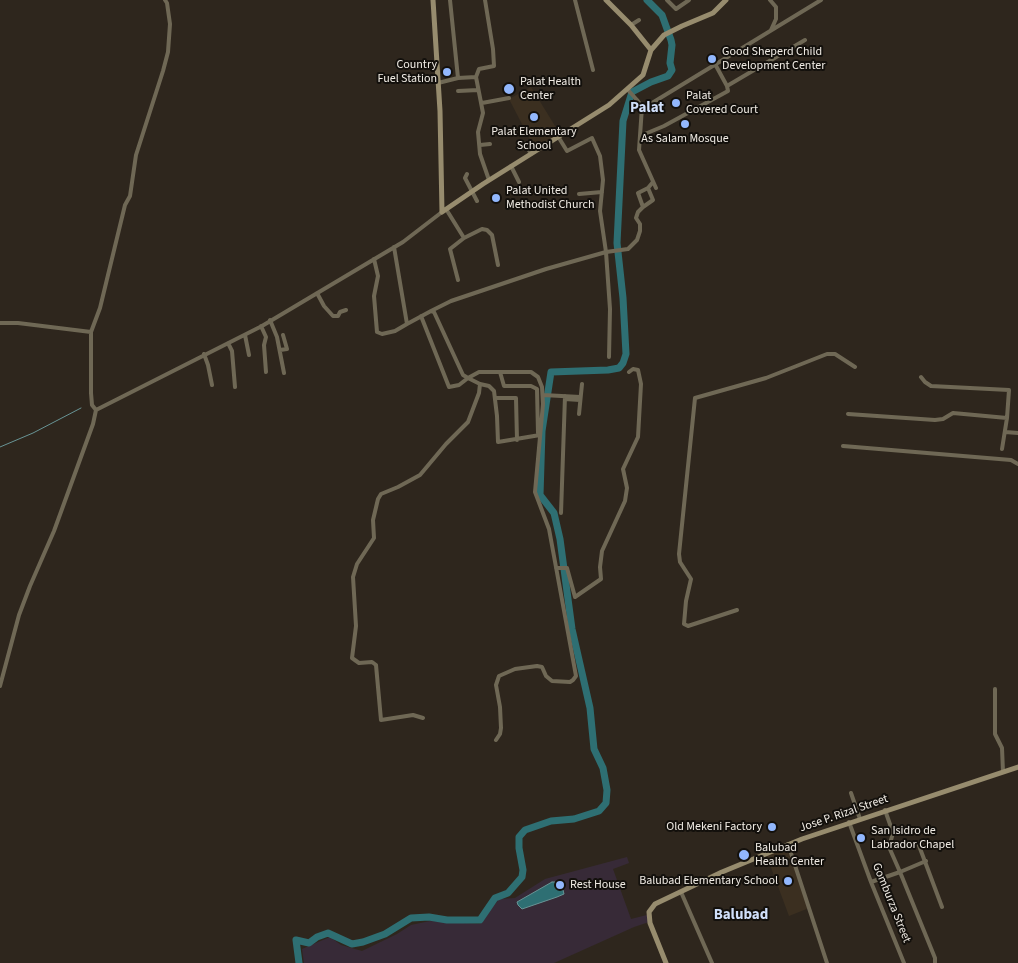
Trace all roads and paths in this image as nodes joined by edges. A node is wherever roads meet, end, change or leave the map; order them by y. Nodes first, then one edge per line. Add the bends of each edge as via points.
1 (165, 0) edge
2 (433, 0) edge
3 (450, 0) edge
4 (485, 0) edge
5 (575, 0) edge
6 (606, 0) edge
7 (668, 0) edge
8 (689, 0) edge
9 (726, 0) edge
10 (770, 0) edge
11 (821, 0) edge
12 (639, 20) dead end
13 (631, 26) junction
14 (771, 30) junction
15 (805, 40) dead end
16 (652, 50) junction
17 (715, 64) junction
18 (593, 70) dead end
19 (476, 77) junction
20 (458, 78) junction
21 (438, 83) junction
22 (727, 86) junction
23 (478, 90) junction
24 (458, 91) dead end
25 (631, 93) junction
26 (509, 98) dead end
27 (482, 103) junction
28 (642, 107) junction
29 (640, 136) junction
30 (558, 138) junction
31 (525, 143) dead end
32 (490, 144) dead end
33 (480, 145) junction
34 (531, 154) junction
35 (511, 166) junction
36 (467, 174) dead end
37 (489, 180) junction
38 (519, 182) dead end
39 (653, 182) junction
40 (648, 188) junction
41 (656, 188) dead end
42 (472, 191) junction
43 (602, 192) junction
44 (579, 194) dead end
45 (477, 201) dead end
46 (643, 207) junction
47 (444, 210) junction
48 (464, 238) junction
49 (394, 247) junction
50 (606, 252) junction
51 (374, 259) junction
52 (498, 265) dead end
53 (458, 280) dead end
54 (317, 293) junction
55 (346, 310) dead end
56 (431, 311) junction
57 (421, 316) junction
58 (270, 320) junction
59 (0, 323) edge
60 (407, 324) junction
61 (261, 326) junction
62 (91, 332) junction
63 (245, 335) junction
64 (277, 337) junction
65 (228, 343) junction
66 (280, 350) junction
67 (204, 354) junction
68 (249, 355) dead end
69 (609, 357) dead end
70 (854, 367) dead end
71 (266, 372) dead end
72 (500, 372) junction
73 (630, 372) dead end
74 (284, 373) dead end
75 (921, 377) dead end
76 (468, 378) junction
77 (480, 384) junction
78 (582, 384) dead end
79 (212, 385) dead end
80 (235, 387) dead end
81 (544, 395) junction
82 (495, 398) junction
83 (565, 398) junction
84 (580, 398) junction
85 (96, 410) junction
86 (579, 414) dead end
87 (848, 414) dead end
88 (1008, 418) junction
89 (1005, 432) junction
90 (1018, 434) edge
91 (539, 435) junction
92 (518, 440) junction
93 (843, 446) dead end
94 (1002, 449) dead end
95 (1018, 464) edge
96 (560, 513) dead end
97 (557, 568) junction
98 (737, 610) dead end
99 (0, 686) edge
100 (995, 689) dead end
101 (423, 718) dead end
102 (496, 740) dead end
103 (1018, 767) edge
104 (1004, 772) junction
105 (851, 793) dead end
106 (885, 810) junction
107 (860, 819) junction
108 (849, 822) junction
109 (918, 843) dead end
110 (788, 844) junction
111 (926, 861) junction
112 (900, 872) junction
113 (871, 882) junction
114 (681, 892) junction
115 (942, 907) dead end
116 (666, 963) edge
117 (712, 963) edge
118 (827, 963) edge
119 (904, 963) edge
120 (935, 963) edge

1 - 62 street via 170,24 168,52 136,155 130,196
2 - 21 street
3 - 20 street
4 - 19 street via 494,66 479,69
5 - 18 street
6 - 13 street
7 - 8 street via 676,10
9 - 16 street via 713,13 670,32
10 - 14 street via 776,8 776,20
11 - 14 street
12 - 13 street
13 - 16 street
14 - 17 street
15 - 22 street
16 - 25 street via 643,76
17 - 22 street
17 - 28 street
19 - 20 street
19 - 23 street
20 - 21 street
21 - 47 street
22 - 29 street via 728,91
23 - 24 street
23 - 27 street
25 - 28 street
25 - 30 street
26 - 27 street
27 - 33 street via 483,118 478,132
28 - 29 street
29 - 39 street via 640,152
30 - 34 street
30 - 43 street via 567,151 591,138 594,140 602,168
31 - 34 street
32 - 33 street
33 - 37 street
34 - 35 street
35 - 37 street
35 - 38 street
36 - 42 street via 465,178
37 - 42 street
39 - 40 street
39 - 41 street
40 - 46 street via 653,200
40 - 46 street via 638,193
42 - 45 street
42 - 47 street
43 - 44 street
43 - 50 street via 600,211
46 - 50 street via 636,218 640,224 637,240 628,249
47 - 48 street
47 - 49 street
48 - 52 street via 482,229 487,230 492,235
48 - 53 street via 450,249
49 - 51 street
49 - 60 street
50 - 56 street via 451,301
50 - 69 street
51 - 54 street
51 - 60 street via 378,276 374,296 377,332 396,331
54 - 55 street via 333,316
54 - 58 street
56 - 57 street
56 - 76 street via 436,314 463,375
57 - 60 street
57 - 76 street via 449,387
58 - 61 street
58 - 64 street
59 - 62 street
61 - 63 street
61 - 71 street via 266,337
62 - 85 street via 91,393
63 - 65 street
63 - 68 street
64 - 66 street
64 - 66 street via 285,334 287,349
65 - 67 street
65 - 80 street via 232,351
66 - 74 street
67 - 79 street
67 - 85 street
70 - 98 street via 835,354 827,354 766,378 695,398 679,554 680,562 691,579 684,624 688,626
72 - 76 street via 479,372
72 - 81 street via 535,374
72 - 91 street via 503,386 537,389
73 - 97 street via 638,371 642,384 638,435 623,469 627,488 625,501 602,552 601,579 575,597 568,569
75 - 88 street via 932,386 1007,390 1010,392
76 - 77 street
77 - 82 street via 494,389
77 - 101 street via 471,414 462,429 420,475 380,496 373,520 374,538 352,577 356,630 352,658 359,663 372,662 376,665 381,720
78 - 84 street
81 - 83 street
81 - 91 street
82 - 92 street via 516,398
82 - 92 street via 498,442
83 - 84 street
83 - 96 street
84 - 86 street
85 - 99 street via 54,530 19,615
87 - 88 street via 935,420 952,413
88 - 89 street
89 - 90 street
89 - 94 street
91 - 92 street
91 - 97 street via 535,492 546,517
93 - 95 street via 1011,460
97 - 102 street via 576,676 572,681 552,681 542,667 536,666 515,669 499,676 496,684 501,728
100 - 104 street via 995,734 1002,748
103 - 104 street, Jose P. Rizal Street
104 - 106 street, Jose P. Rizal Street
105 - 107 street
106 - 107 street, Jose P. Rizal Street
106 - 112 street via 893,833 889,847
107 - 108 street, Jose P. Rizal Street
108 - 110 street, Jose P. Rizal Street
108 - 113 street, Gomburza Street
109 - 111 street
110 - 114 street, Jose P. Rizal Street
110 - 118 street
111 - 112 street
111 - 115 street
112 - 113 street
112 - 120 street
113 - 119 street, Gomburza Street
114 - 116 street, Jose P. Rizal Street via 654,904 649,912
114 - 117 street

